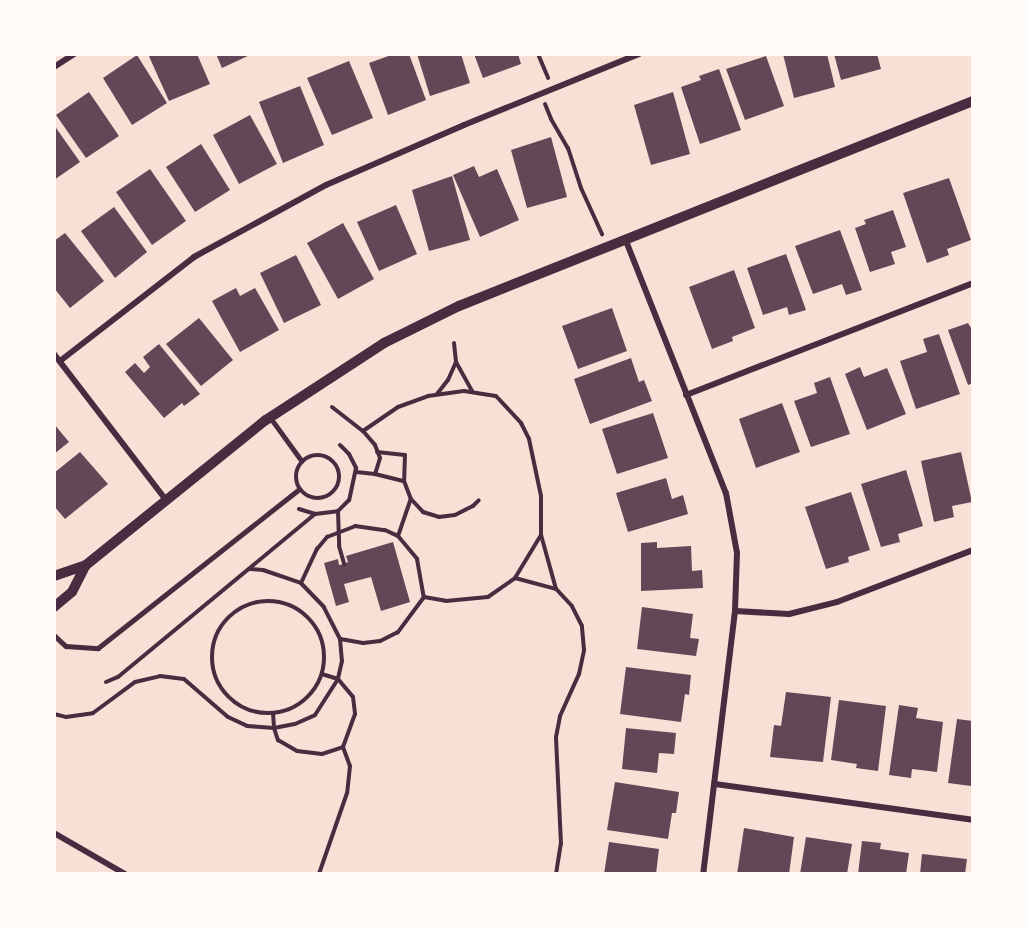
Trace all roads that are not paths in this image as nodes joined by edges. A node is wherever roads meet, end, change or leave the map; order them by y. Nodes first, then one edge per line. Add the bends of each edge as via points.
1 (74, 54) edge
2 (639, 54) edge
3 (54, 67) edge
4 (973, 101) edge
5 (626, 241) junction
6 (973, 283) edge
7 (54, 354) edge
8 (60, 361) junction
9 (686, 395) junction
10 (270, 417) junction
11 (302, 460) junction
12 (299, 489) junction
13 (166, 500) junction
14 (973, 550) edge
15 (86, 565) junction
16 (54, 576) edge
17 (54, 607) edge
18 (735, 611) junction
19 (54, 635) edge
20 (716, 784) junction
21 (973, 820) edge
22 (54, 834) edge
23 (124, 874) edge
24 (703, 874) edge

1 - 3 street
2 - 8 street via 326,185 194,257
4 - 5 street
5 - 9 street
5 - 10 street via 459,306 384,343
6 - 9 street
7 - 8 street
8 - 13 street
9 - 18 street via 726,494 737,553
10 - 11 lane
10 - 13 street
11 - 12 lane via 295,474
11 - 12 lane via 324,455 336,464 340,478 335,490 324,498 310,498
12 - 19 lane via 98,648 66,646
13 - 15 street
14 - 18 street via 837,602 789,614
15 - 16 street
15 - 17 street via 72,592
18 - 20 street
20 - 21 street
20 - 24 street
22 - 23 street

